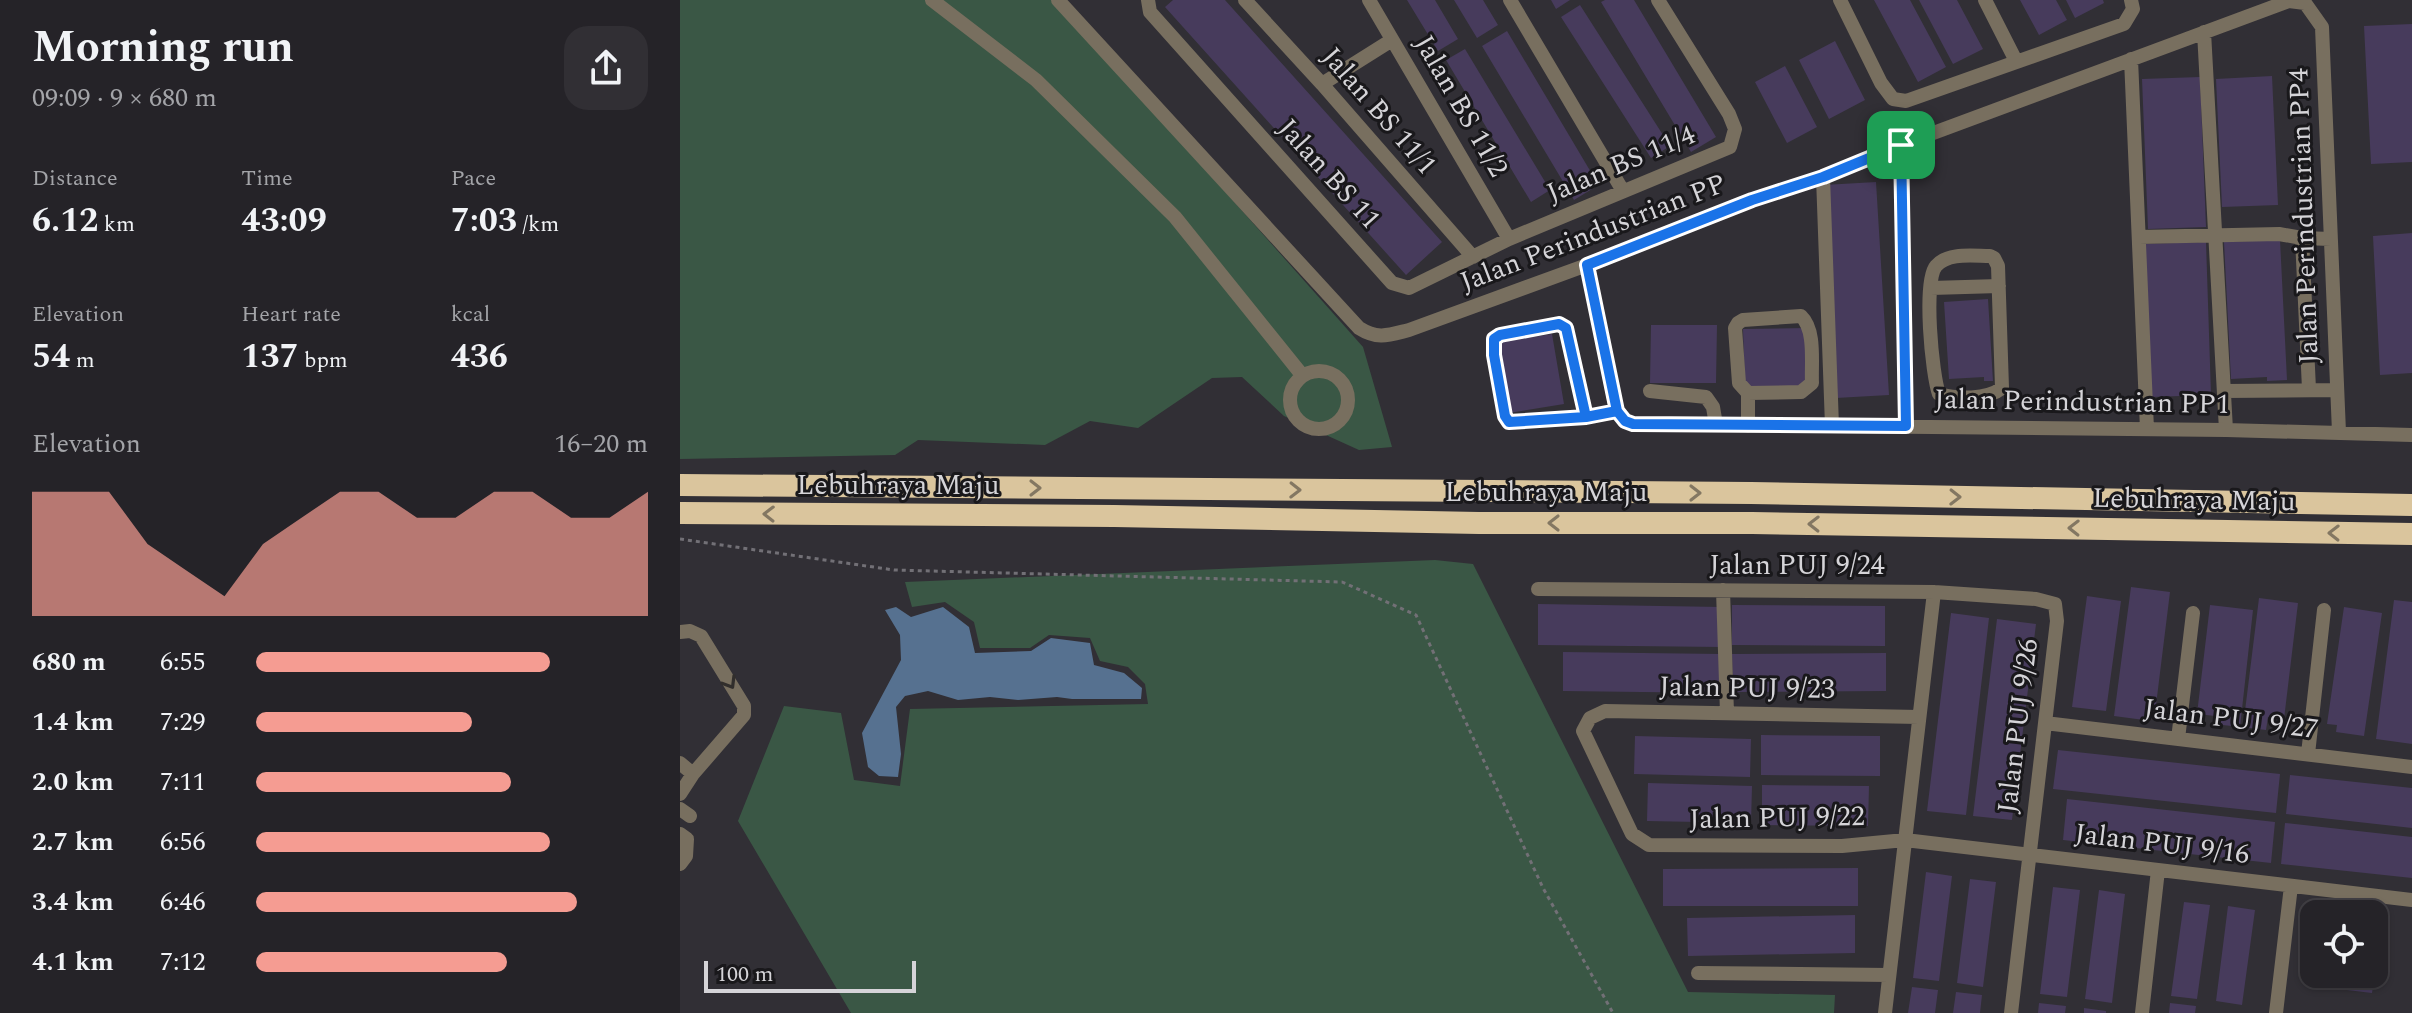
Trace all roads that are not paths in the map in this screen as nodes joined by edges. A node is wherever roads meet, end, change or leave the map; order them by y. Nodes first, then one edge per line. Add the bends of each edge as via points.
1 (932, 0) edge
2 (1148, 0) edge
3 (1245, 0) edge
4 (1369, 0) edge
5 (1510, 0) edge
6 (1658, 0) edge
7 (1840, 0) edge
8 (1985, 0) edge
9 (1060, 1) edge
10 (2305, 3) joint
11 (2132, 5) edge
12 (2204, 32) junction
13 (1392, 40) junction
14 (2131, 59) junction
15 (2016, 61) junction
16 (1322, 84) junction
17 (1901, 145) junction
18 (1823, 177) junction
19 (1623, 191) junction
20 (2215, 236) junction
21 (2139, 237) junction
22 (2302, 238) junction
23 (1509, 239) junction
24 (2331, 239) junction
25 (1473, 257) junction
26 (1587, 265) junction
27 (1999, 286) junction
28 (1931, 288) junction
29 (1931, 337) junction
30 (1905, 340) junction
31 (1302, 375) junction
32 (2309, 389) junction
33 (2337, 390) junction
34 (1650, 391) dead end
35 (2224, 391) junction
36 (1748, 393) junction
37 (1617, 411) junction
38 (1586, 417) junction
39 (1716, 425) junction
40 (1748, 426) junction
41 (1832, 426) junction
42 (1906, 426) junction
43 (2147, 429) junction
44 (2226, 430) junction
45 (2339, 432) junction
46 (2412, 435) edge
47 (680, 485) edge
48 (2412, 505) edge
49 (680, 513) edge
50 (2412, 534) edge
51 (1538, 589) dead end
52 (1723, 590) junction
53 (1934, 592) junction
54 (2055, 604) joint
55 (2324, 610) dead end
56 (2193, 613) dead end
57 (680, 632) edge
58 (1727, 713) junction
59 (1919, 717) junction
60 (2045, 723) junction
61 (2178, 739) junction
62 (2308, 754) junction
63 (680, 763) edge
64 (2412, 767) edge
65 (693, 774) junction
66 (680, 794) edge
67 (680, 834) edge
68 (1905, 840) junction
69 (1649, 845) joint
70 (2029, 855) junction
71 (680, 863) edge
72 (2158, 870) junction
73 (2291, 886) junction
74 (2412, 900) edge
75 (1698, 973) dead end
76 (1889, 975) junction
77 (1885, 1013) edge
78 (2011, 1013) edge
79 (2142, 1013) edge
80 (2276, 1013) edge

1 - 31 street via 1036,80 1175,217
2 - 25 street, Jalan BS 11 via 1150,12 1392,283 1409,288
3 - 16 street, Jalan BS 11/1
4 - 13 street, Jalan BS 11/2
5 - 19 street
6 - 19 street, Jalan BS 11/4 via 1735,129 1730,147
7 - 15 street via 1893,99 1906,101
8 - 15 street
9 - 26 street, Jalan Perindustrian PP via 1371,336 1409,330
10 - 12 street, Jalan Perindustrian PP via 2289,1
10 - 24 street, Jalan Perindustrian PP4 via 2322,27
11 - 15 street via 2124,24
12 - 14 street, Jalan Perindustrian PP
12 - 20 street
13 - 16 street
13 - 23 street, Jalan BS 11/2
14 - 17 street, Jalan Perindustrian PP
14 - 21 street
16 - 25 street, Jalan BS 11/1
17 - 18 street, Jalan Perindustrian PP
17 - 30 street
18 - 26 street, Jalan Perindustrian PP
18 - 41 street
19 - 23 street, Jalan BS 11/4
20 - 21 street
20 - 22 street
20 - 35 street
21 - 43 street
22 - 24 street
22 - 32 street
23 - 25 street, Jalan BS 11
24 - 33 street, Jalan Perindustrian PP4
26 - 37 street
27 - 28 street
27 - 28 street via 1994,258 1974,256 1949,257 1937,264
27 - 29 street via 2002,388 1994,394 1953,398 1939,394
28 - 29 street
29 - 30 street
30 - 42 street
31 - 31 street via 1314,370 1337,376 1348,398 1340,420 1317,429 1296,418 1289,395
32 - 33 street
32 - 35 street
33 - 45 street, Jalan Perindustrian PP4
34 - 39 street via 1706,397
35 - 44 street
36 - 36 street via 1739,383 1738,323 1801,316 1810,332 1812,383 1801,392
36 - 40 street
37 - 38 street
37 - 39 street, Jalan Perindustrian PP1 via 1633,424
38 - 38 street via 1509,422 1494,339 1559,324 1566,328
39 - 40 street, Jalan Perindustrian PP1
40 - 41 street, Jalan Perindustrian PP1
41 - 42 street, Jalan Perindustrian PP1
42 - 43 street, Jalan Perindustrian PP1
43 - 44 street, Jalan Perindustrian PP1
44 - 45 street, Jalan Perindustrian PP1
45 - 46 street, Jalan Perindustrian PP1
47 -> 48 highway, Lebuhraya Maju via 1751,493
50 -> 49 highway, Lebuhraya Maju
51 - 52 street, Jalan PUJ 9/24
52 - 53 street, Jalan PUJ 9/24
52 - 58 street
53 - 54 street, Jalan PUJ 9/24
53 - 59 street
54 - 60 street, Jalan PUJ 9/26
55 - 62 street
56 - 61 street
57 -> 65 street via 701,636 744,706 744,715
58 - 59 street, Jalan PUJ 9/23
58 - 69 street, Jalan PUJ 9/23 via 1605,711 1590,718 1583,731 1632,834
59 - 68 street
60 - 61 street, Jalan PUJ 9/27
60 - 70 street, Jalan PUJ 9/26
61 - 62 street, Jalan PUJ 9/27
62 - 64 street, Jalan PUJ 9/27
63 - 65 street
65 - 66 street
67 - 71 street via 687,839
68 - 69 street, Jalan PUJ 9/22 via 1842,846
68 - 70 street, Jalan PUJ 9/16
68 - 76 street
70 - 72 street, Jalan PUJ 9/16
70 - 78 street, Jalan PUJ 9/26
72 - 73 street, Jalan PUJ 9/16
72 - 79 street
73 - 74 street, Jalan PUJ 9/16
73 - 80 street
75 - 76 street
76 - 77 street

